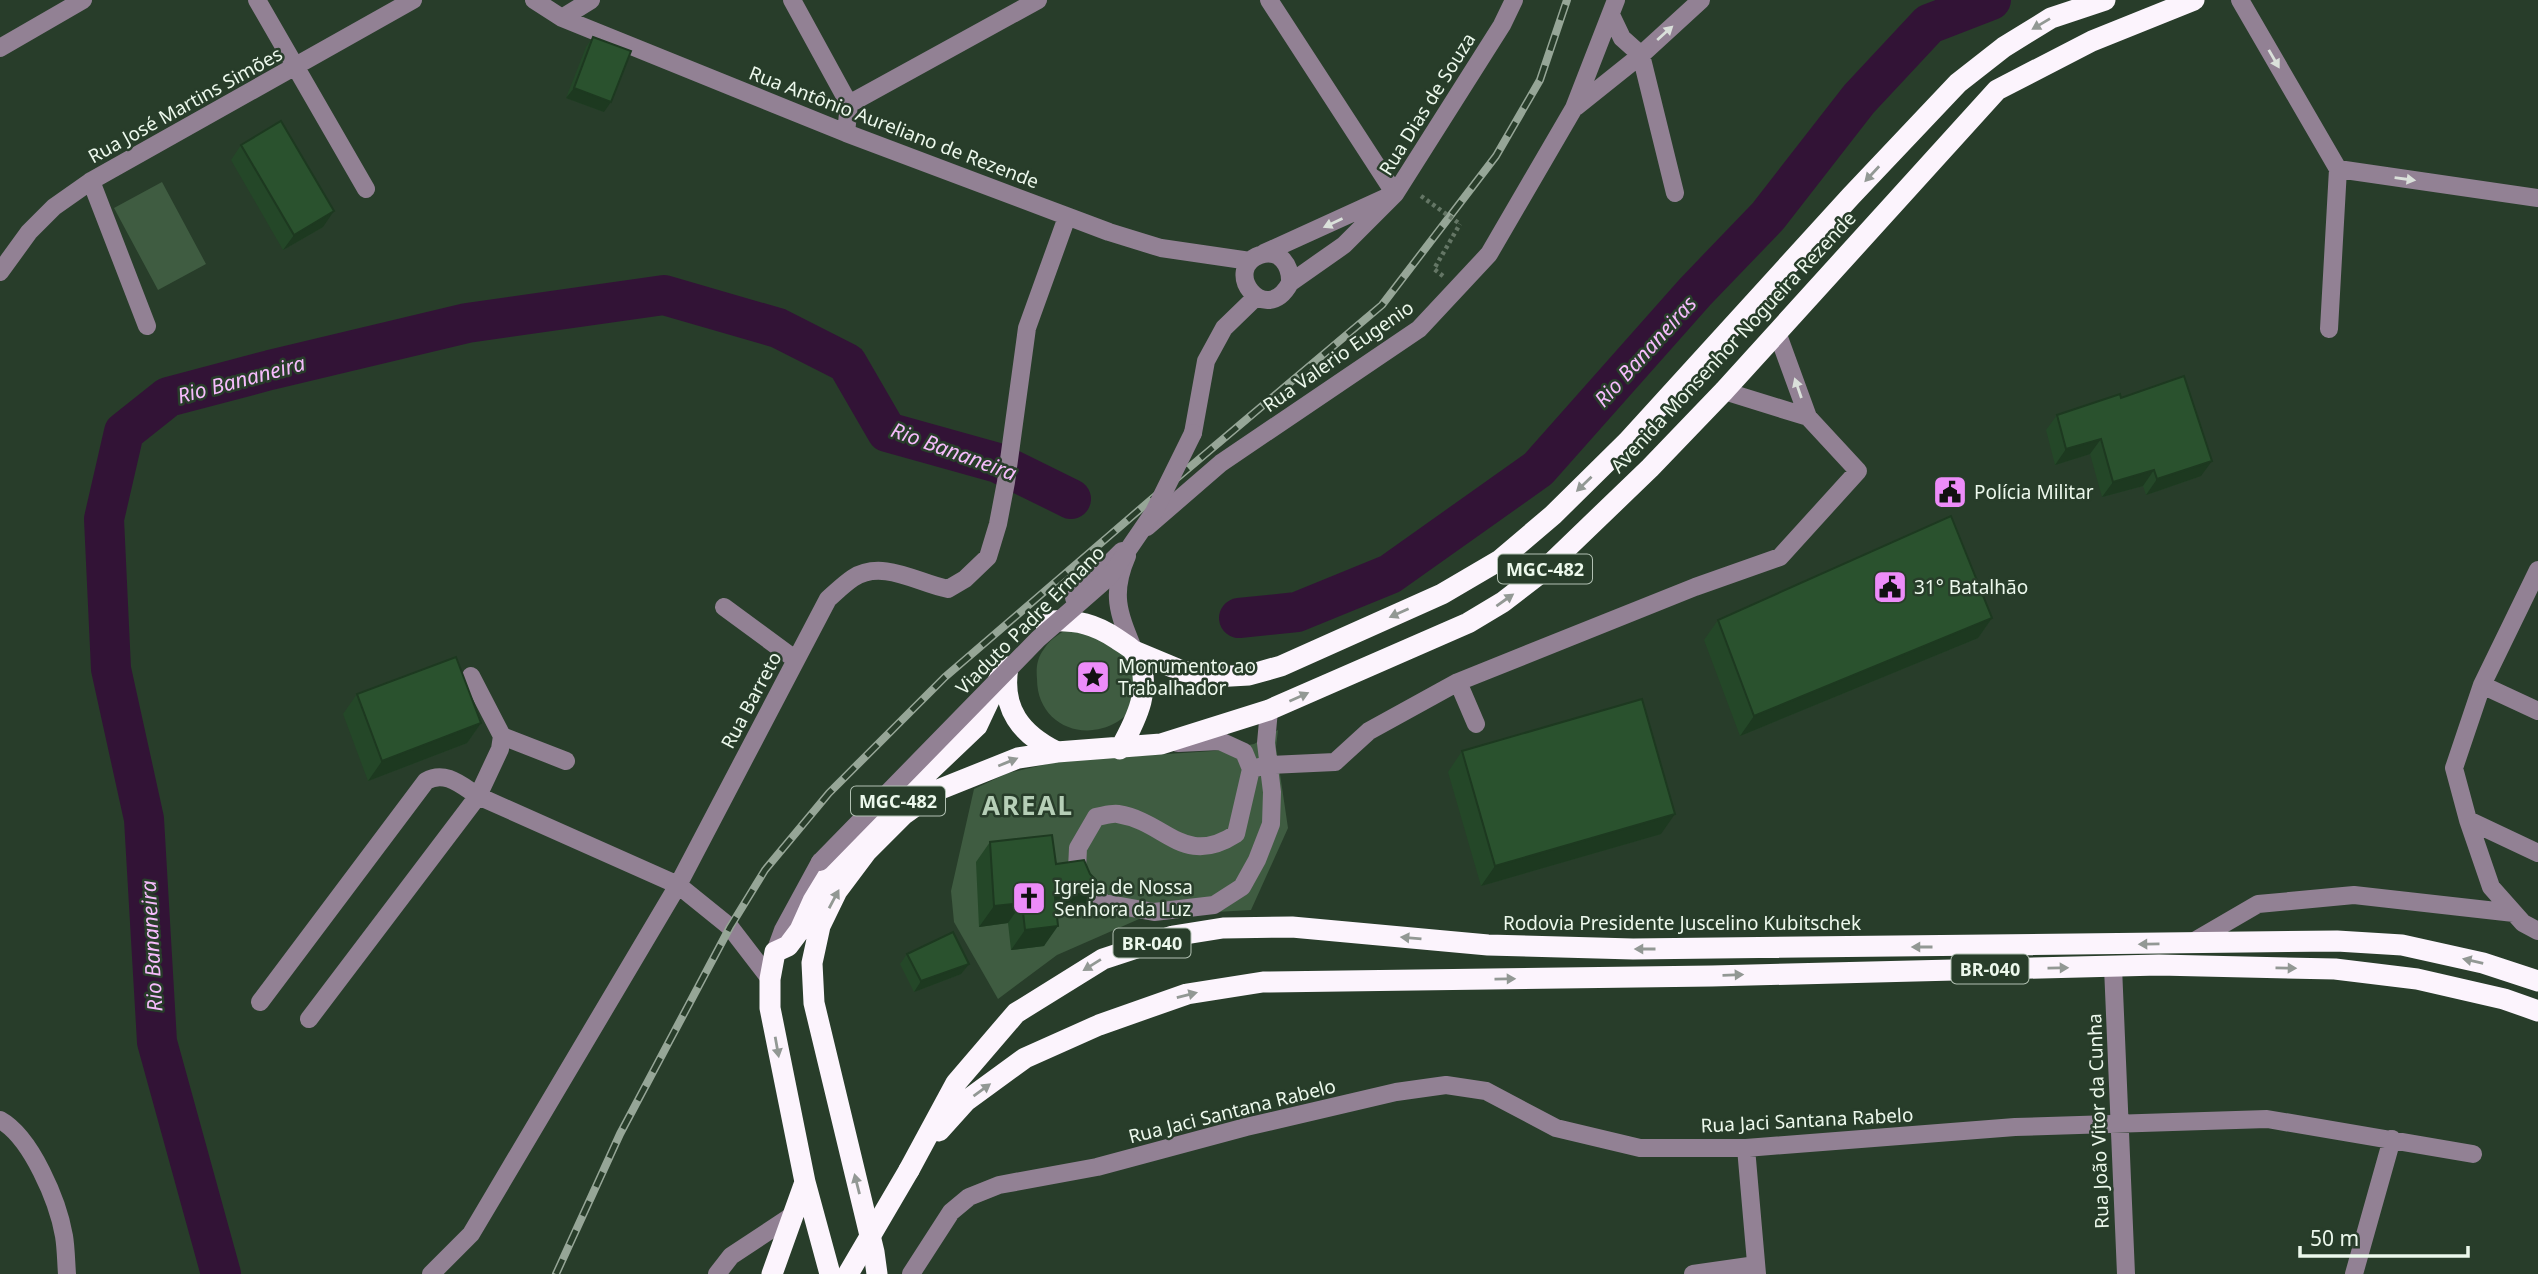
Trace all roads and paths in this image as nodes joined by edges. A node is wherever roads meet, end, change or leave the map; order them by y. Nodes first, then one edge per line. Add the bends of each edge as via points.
1 (83, 0) edge
2 (257, 0) edge
3 (413, 0) edge
4 (534, 0) edge
5 (591, 0) edge
6 (792, 0) edge
7 (1038, 0) edge
8 (1269, 0) edge
9 (1514, 0) edge
10 (2105, 0) edge
11 (2194, 0) edge
12 (2240, 0) edge
13 (1696, 2) edge
14 (1614, 8) edge
15 (562, 18) junction
16 (0, 48) edge
17 (1641, 55) junction
18 (296, 67) junction
19 (849, 104) junction
20 (1574, 108) junction
21 (846, 133) junction
22 (2337, 169) junction
23 (91, 181) junction
24 (366, 189) dead end
25 (1675, 193) dead end
26 (1395, 194) junction
27 (1421, 196) dead end
28 (1851, 196) junction
29 (2538, 198) edge
30 (1067, 217) junction
31 (1877, 220) junction
32 (1254, 258) junction
33 (1434, 269) dead end
34 (0, 272) edge
35 (1290, 283) junction
36 (1256, 297) junction
37 (147, 326) dead end
38 (2329, 329) dead end
39 (1777, 332) junction
40 (1724, 391) junction
41 (1808, 417) junction
42 (1627, 442) junction
43 (1650, 468) junction
44 (1136, 537) junction
45 (2538, 570) edge
46 (724, 607) dead end
47 (1051, 621) junction
48 (1134, 651) junction
49 (1010, 658) junction
50 (796, 660) junction
51 (471, 676) dead end
52 (1458, 682) junction
53 (2482, 685) junction
54 (1269, 710) junction
55 (2538, 711) edge
56 (1476, 724) dead end
57 (502, 736) junction
58 (1161, 744) junction
59 (1119, 749) junction
60 (1057, 752) junction
61 (566, 761) dead end
62 (1268, 765) junction
63 (1251, 769) junction
64 (478, 796) junction
65 (2468, 820) junction
66 (2538, 853) edge
67 (678, 885) junction
68 (2514, 913) junction
69 (2538, 931) edge
70 (2191, 943) junction
71 (782, 949) junction
72 (812, 963) junction
73 (2113, 967) junction
74 (770, 979) junction
75 (2538, 981) edge
76 (260, 1002) dead end
77 (2538, 1011) edge
78 (309, 1019) dead end
79 (0, 1120) edge
80 (2118, 1123) junction
81 (2392, 1139) junction
82 (1746, 1148) junction
83 (2473, 1154) dead end
84 (913, 1163) junction
85 (805, 1182) junction
86 (793, 1214) junction
87 (874, 1252) junction
88 (829, 1269) edge
89 (1756, 1269) edge
90 (67, 1274) edge
91 (432, 1274) edge
92 (717, 1274) edge
93 (772, 1274) edge
94 (848, 1274) edge
95 (877, 1274) edge
96 (911, 1274) edge
97 (1693, 1274) edge
98 (2126, 1274) edge
99 (2354, 1274) edge

1 - 16 street
2 - 18 street
3 - 18 street, Rua José Martins Simões
4 - 15 street, Rua Antônio Aureliano de Rezende
5 - 15 street
6 - 19 street
7 - 19 street
8 - 26 street
9 - 26 street, Rua Dias de Souza
10 -> 28 highway, Avenida Monsenhor Nogueira Rezende / MGC-482 via 2050,18 2004,47 1958,83
11 - 31 highway, Avenida Monsenhor Nogueira Rezende / MGC-482 via 2092,41 1997,90
12 -> 22 street
17 -> 13 street
14 - 17 street via 1622,38
14 - 20 street
15 - 21 street, Rua Antônio Aureliano de Rezende
17 - 20 street
17 - 25 street
18 - 23 street, Rua José Martins Simões
18 - 24 street
19 - 21 street
20 - 44 street, Rua Valerio Eugenio via 1489,254 1419,329 1221,463
21 - 30 street, Rua Antônio Aureliano de Rezende
22 -> 29 street
22 - 38 street
23 - 34 street, Rua José Martins Simões via 54,206
23 - 37 street
26 -> 32 street
26 - 35 street, Rua Dias de Souza via 1345,245
27 - 33 path, bridge via 1460,224
28 - 31 highway
28 - 42 highway, Avenida Monsenhor Nogueira Rezende / MGC-482
30 - 32 street, Rua Antônio Aureliano de Rezende via 1161,248
30 - 50 street, Rua Barreto via 1027,328 1006,482 988,557 948,589 887,569 855,576 828,599
31 - 39 highway, Avenida Monsenhor Nogueira Rezende / MGC-482
32 - 35 street via 1278,256 1286,263
32 - 36 street via 1245,270 1245,281
35 - 36 street via 1276,298
36 - 71 street, Viaduto Padre Ermano, bridge via 1224,328 1206,361 1193,433 1154,512 1110,576 1038,639 820,862 798,903
39 - 40 highway, Avenida Monsenhor Nogueira Rezende / MGC-482
41 -> 39 street
40 - 41 street
40 - 43 highway, Avenida Monsenhor Nogueira Rezende / MGC-482
41 - 52 street via 1858,471 1780,557
42 - 43 highway
42 -> 48 highway, Avenida Monsenhor Nogueira Rezende / MGC-482 via 1500,560 1442,594 1281,666 1249,675 1213,677 1182,671
54 -> 43 highway, Avenida Monsenhor Nogueira Rezende / MGC-482 via 1468,623 1503,602 1542,572
44 - 47 street, Rua Valerio Eugenio
44 - 48 street, Rua Valerio Eugenio via 1117,592 1119,612
45 - 53 street
46 - 50 street
47 - 48 highway, MGC-482 via 1091,624
47 - 49 highway, MGC-482
48 - 59 highway via 1142,671 1142,697
49 - 60 highway via 1006,681 1009,705 1036,742
49 - 71 highway, MGC-482 via 977,726 841,855
50 - 67 street, Rua Barreto
51 - 57 street
52 - 56 street
52 - 62 street via 1369,731 1335,762
53 - 55 street
53 - 65 street via 2454,768
54 - 58 highway, Avenida Monsenhor Nogueira Rezende / MGC-482
54 - 62 street
57 - 61 street
57 - 64 street
58 - 59 highway, Avenida Monsenhor Nogueira Rezende / MGC-482
58 - 63 street via 1220,741 1244,752
59 - 60 highway, Avenida Monsenhor Nogueira Rezende / MGC-482
72 -> 60 highway, Avenida Monsenhor Nogueira Rezende / MGC-482 via 820,926 837,891 867,851 903,815 938,790 1018,758
62 - 63 street
62 - 63 street via 1272,824 1242,887 1214,905 1154,912 1104,902 1086,890 1077,869 1078,848 1096,817 1116,813 1191,848 1220,844 1236,834
64 - 67 street
64 - 76 street via 448,778 435,776 426,781
64 - 78 street
65 - 66 street
65 - 68 street via 2491,887
67 - 74 street via 730,927
67 - 91 street, Rua Barreto via 471,1234
68 - 69 street
68 - 70 street via 2340,896 2258,904
75 -> 70 highway, Rodovia Presidente Juscelino Kubitschek / BR-040 via 2402,945
70 -> 84 highway, Rodovia Presidente Juscelino Kubitschek / BR-040 via 1633,949 1488,945 1292,927 1223,928 1173,936 1103,959 1016,1013 956,1083
71 - 72 street
71 - 74 highway, MGC-482
87 -> 72 highway, MGC-482 via 814,1003
73 -> 77 highway, Rodovia Presidente Juscelino Kubitschek / BR-040 via 2335,969 2417,979
73 - 80 street, Rua João Vitor da Cunha
84 -> 73 highway, Rodovia Presidente Juscelino Kubitschek / BR-040 via 966,1101 1025,1058 1099,1025 1187,994 1263,982
74 -> 85 highway, MGC-482 via 770,1008
79 - 90 street via 11,1126 43,1171 64,1234
80 - 81 street, Rua Jaci Santana Rabelo via 2267,1119
80 - 82 street, Rua Jaci Santana Rabelo
80 - 98 street, Rua João Vitor da Cunha
81 - 83 street, Rua Jaci Santana Rabelo
81 - 99 street
82 - 89 street
82 - 96 street, Rua Jaci Santana Rabelo via 1640,1148 1556,1128 1486,1091 1446,1084 1097,1167 999,1185 969,1197 951,1212
84 - 94 highway, Rodovia Presidente Juscelino Kubitschek / BR-040, bridge
85 - 86 highway
85 - 88 highway, MGC-482
86 - 92 street via 731,1256
86 - 93 highway
87 - 88 highway via 860,1270
87 - 95 highway, MGC-482
89 - 97 street

